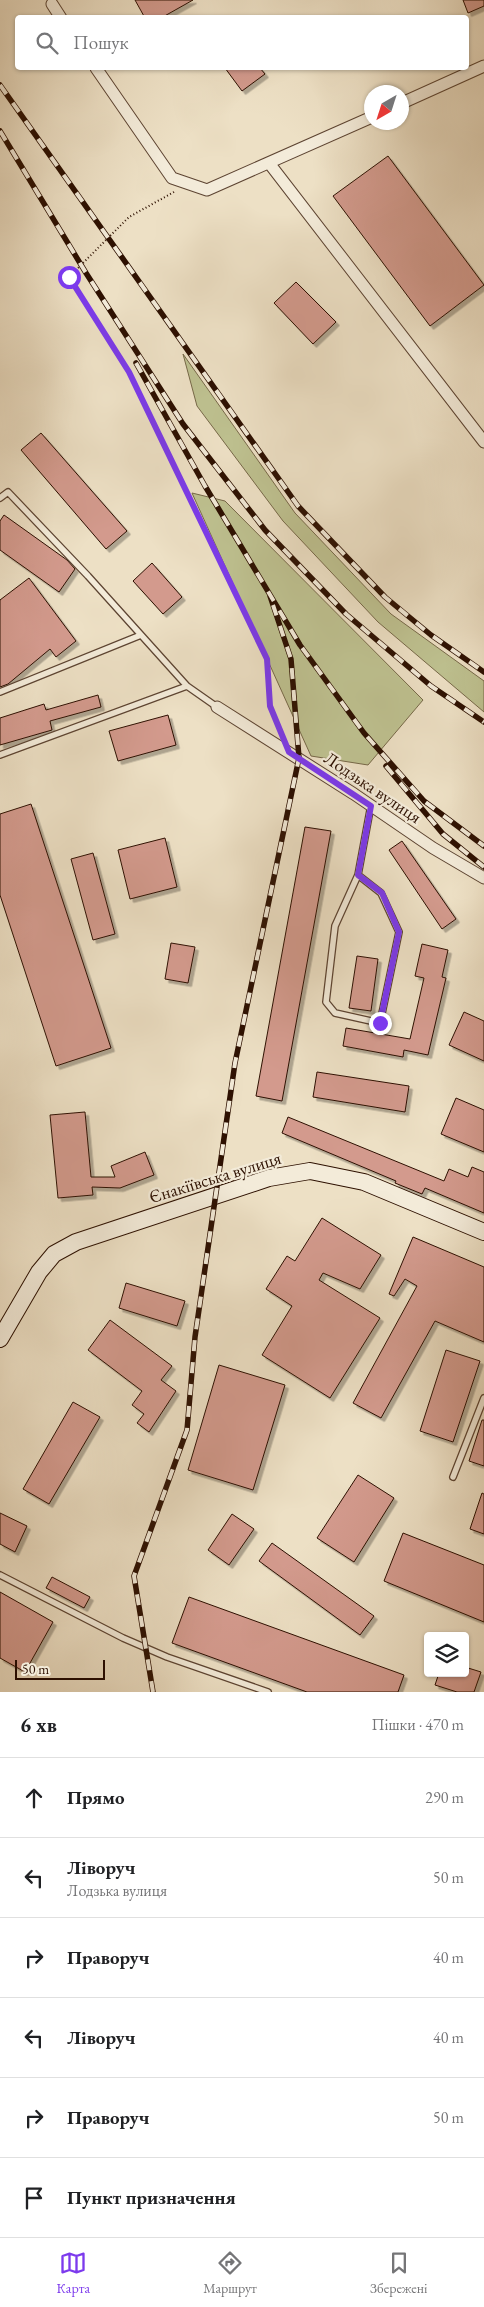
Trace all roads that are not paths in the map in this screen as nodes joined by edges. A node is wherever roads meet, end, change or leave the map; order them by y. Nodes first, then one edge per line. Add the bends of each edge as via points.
1 (52, 4) dead end
2 (59, 15) edge
3 (484, 66) edge
4 (97, 70) edge
5 (409, 100) edge
6 (364, 121) edge
7 (269, 163) junction
8 (484, 442) edge
9 (0, 498) edge
10 (141, 635) junction
11 (187, 686) junction
12 (0, 692) edge
13 (217, 707) joint
14 (0, 755) edge
15 (371, 806) junction
16 (358, 875) junction
17 (484, 878) edge
18 (484, 1232) edge
19 (0, 1339) edge
20 (484, 1398) edge
21 (453, 1477) dead end
22 (0, 1575) edge
23 (268, 1692) edge

1 - 2 street
3 - 5 street
4 - 7 street via 172,178 207,190
6 - 7 street
7 - 8 street
9 - 10 lane via 8,492
10 - 11 lane
10 - 12 lane
11 - 13 lane
11 - 14 lane
13 - 15 street, Лодзька вулиця
15 - 16 lane
15 - 17 street, Лодзька вулиця
16 - 16 lane via 382,893 399,932 380,1023 336,1013 326,1002 335,926
18 - 19 street, Єнакіївська вулиця via 364,1182 310,1171 269,1178 76,1242 54,1254 38,1272
20 - 21 lane
22 - 23 lane via 114,1635

